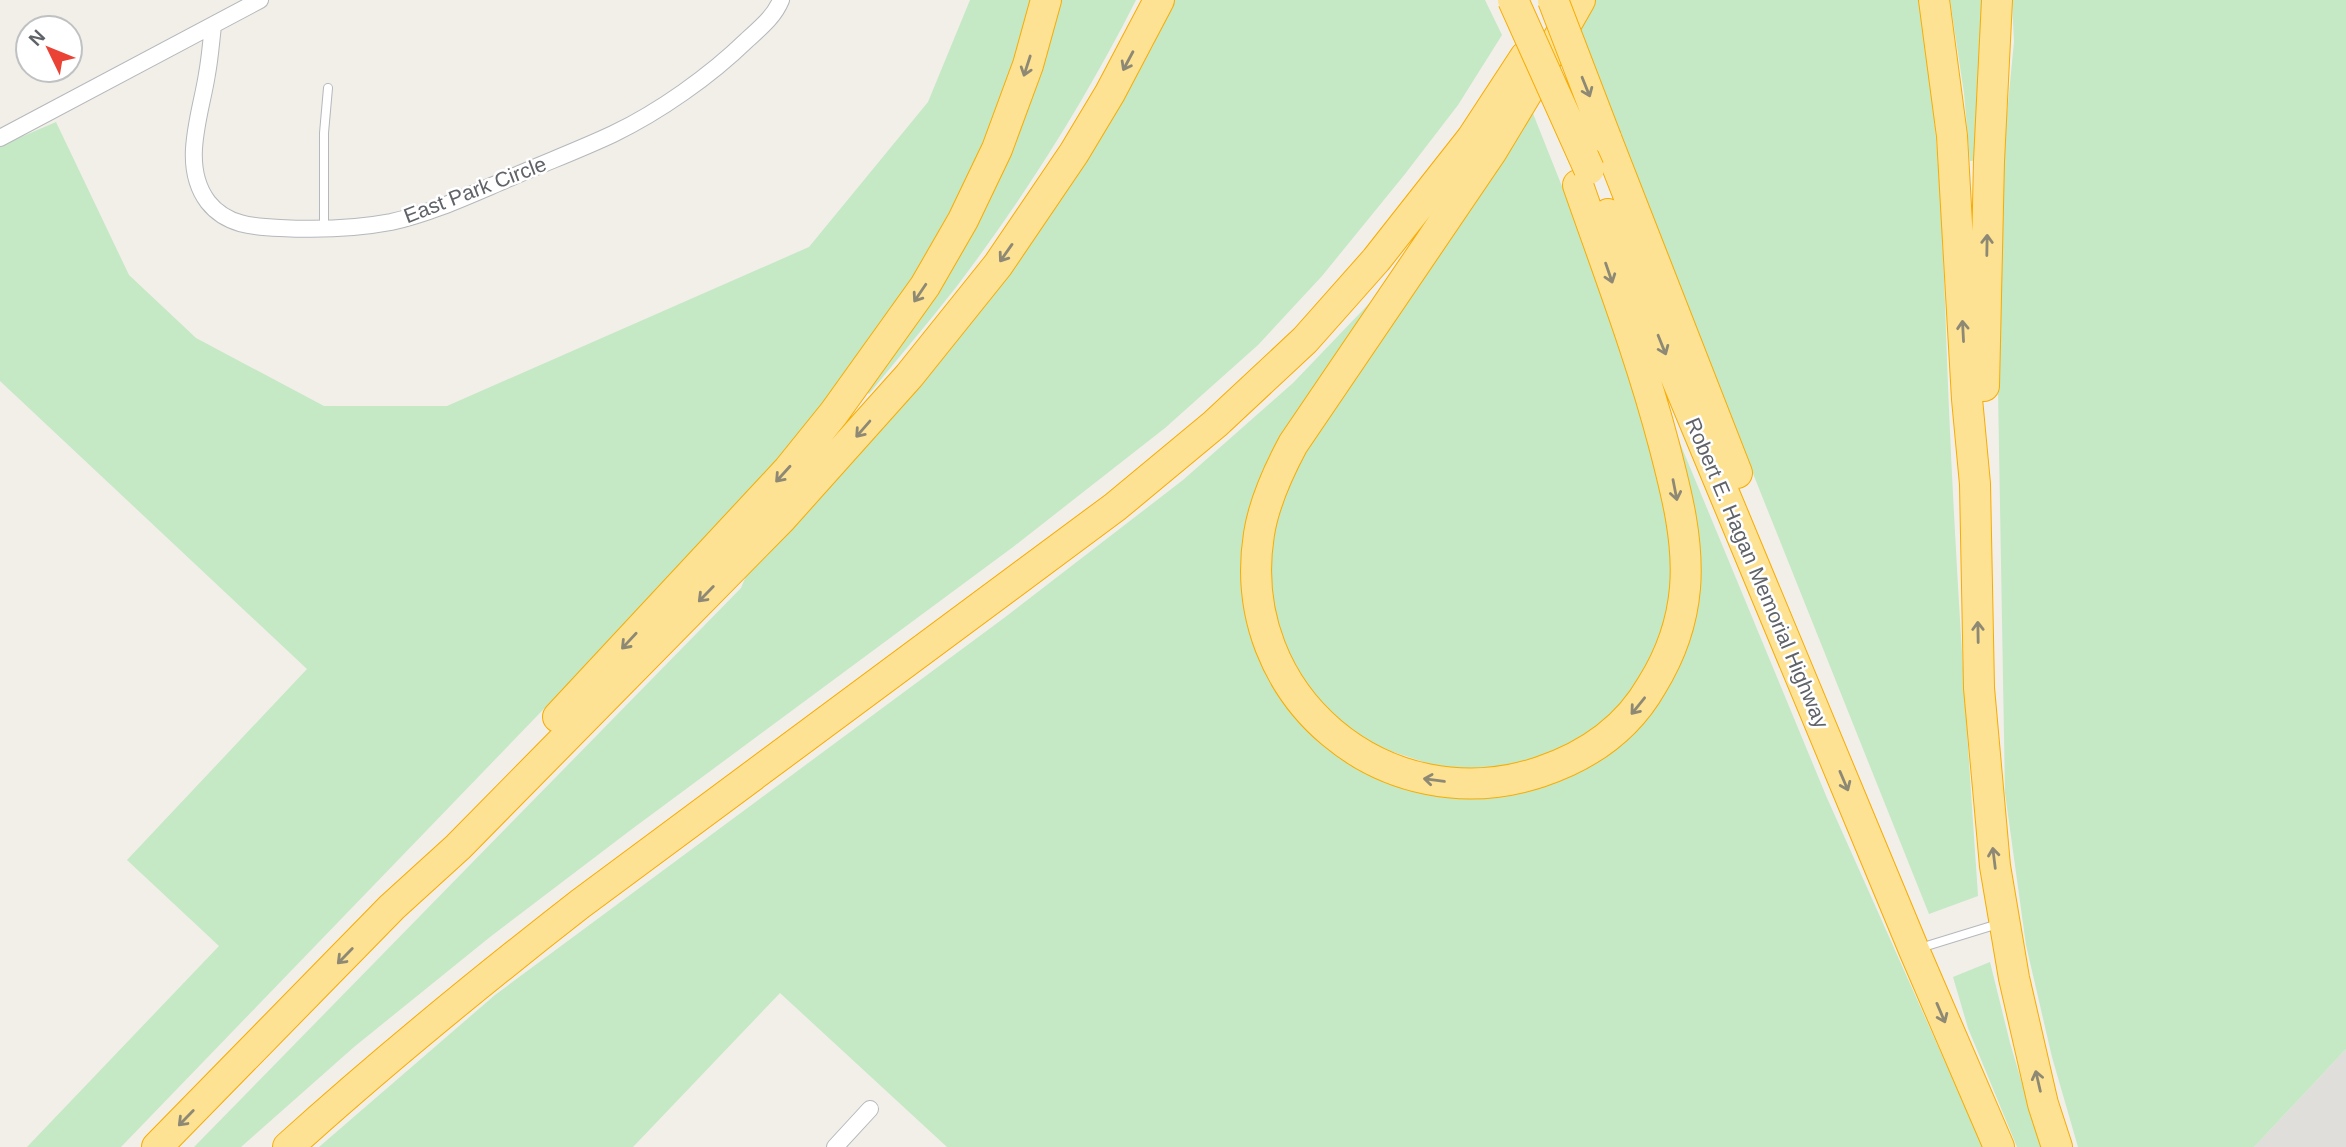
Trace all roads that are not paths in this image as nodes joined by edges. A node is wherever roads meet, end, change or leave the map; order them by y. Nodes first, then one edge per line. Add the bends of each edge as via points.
1 (260, 0) edge
2 (781, 0) edge
3 (1046, 0) edge
4 (1159, 0) edge
5 (1513, 0) edge
6 (1532, 0) edge
7 (1553, 0) edge
8 (1559, 0) edge
9 (1580, 0) edge
10 (1934, 0) edge
11 (1997, 0) edge
12 (213, 26) junction
13 (328, 88) dead end
14 (0, 138) edge
15 (1583, 177) junction
16 (324, 230) junction
17 (1975, 484) junction
18 (1826, 738) junction
19 (393, 907) junction
20 (2004, 923) junction
21 (1914, 950) junction
22 (870, 1109) dead end
23 (158, 1147) edge
24 (264, 1147) edge
25 (288, 1147) edge
26 (835, 1147) edge
27 (1999, 1147) edge
28 (2057, 1147) edge

1 - 12 street
2 - 16 street, East Park Circle via 768,20 734,53 653,112 614,133 430,210 393,221
3 -> 19 highway via 997,149 963,220 899,323 788,470 448,835
4 -> 19 highway via 1074,153 998,265 909,376 780,519 458,847
5 - 15 highway, Robert E. Hagan Memorial Highway, bridge via 1539,55
6 - 24 highway via 1511,45 1460,128 1389,222 1292,331 1205,413 1070,521 466,974
7 -> 18 highway, bridge via 1800,636
8 - 25 highway via 1472,138 1376,260 1305,340 1215,424 1115,507 519,951
15 -> 9 highway via 1650,390 1682,524 1684,597 1670,651 1644,699 1620,726 1592,750 1564,764 1500,782 1465,784 1406,774 1349,747 1305,707 1283,677 1261,613 1259,534 1271,491 1293,444 1492,151
17 -> 10 highway via 1952,136
17 -> 11 highway via 1983,447
12 - 14 street
12 - 16 street, East Park Circle via 194,155 208,202 232,221
13 - 16 lane
15 -> 18 highway, Robert E. Hagan Memorial Highway
20 -> 17 highway via 1979,688
18 -> 21 highway, Robert E. Hagan Memorial Highway
19 -> 23 highway
20 - 21 lane
28 -> 20 highway
21 -> 27 highway, Robert E. Hagan Memorial Highway
22 - 26 street

